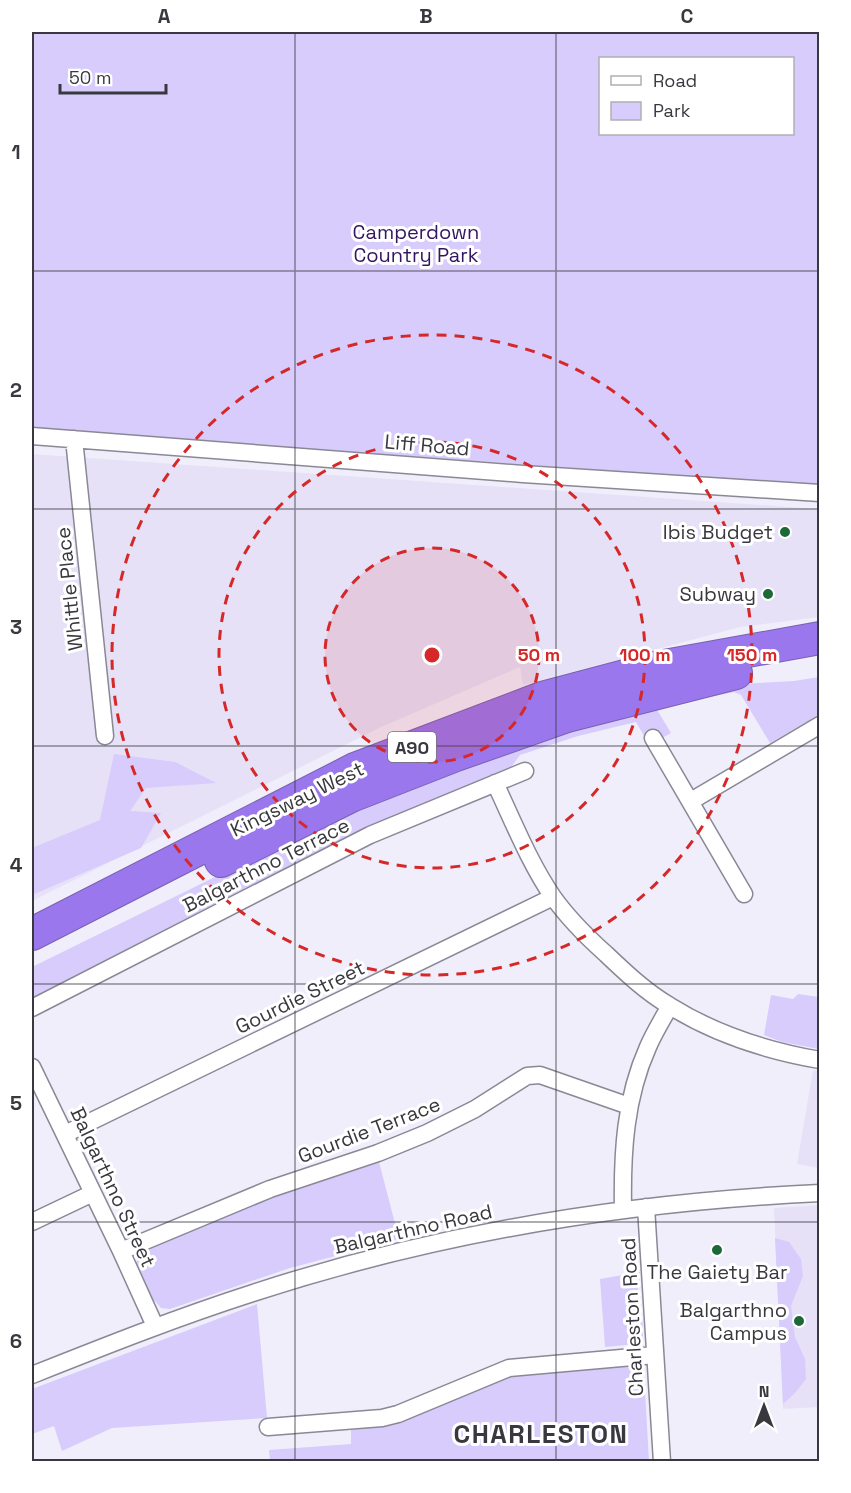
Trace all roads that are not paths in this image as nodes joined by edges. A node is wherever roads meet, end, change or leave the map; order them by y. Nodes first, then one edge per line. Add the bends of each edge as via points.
1 (32, 436) edge
2 (74, 439) junction
3 (819, 493) edge
4 (819, 638) edge
5 (819, 660) edge
6 (819, 725) edge
7 (105, 736) dead end
8 (653, 738) dead end
9 (525, 771) dead end
10 (495, 783) junction
11 (691, 801) junction
12 (744, 894) dead end
13 (553, 897) junction
14 (32, 934) edge
15 (32, 956) edge
16 (670, 1006) junction
17 (32, 1008) edge
18 (819, 1060) edge
19 (32, 1067) edge
20 (629, 1106) junction
21 (65, 1134) junction
22 (93, 1193) junction
23 (819, 1193) edge
24 (646, 1207) junction
25 (623, 1209) junction
26 (32, 1222) edge
27 (121, 1251) junction
28 (155, 1326) junction
29 (655, 1355) junction
30 (32, 1375) edge
31 (268, 1427) dead end
32 (662, 1461) edge

1 - 2 street, Liff Road
2 - 3 street, Liff Road
2 - 7 street, Whittle Place
4 - 14 highway, Kingsway West / A90 via 659,667 542,698 355,769
5 - 15 highway, Kingsway West / A90 via 726,675 602,707 456,755 351,796
6 - 11 street
8 - 11 street
9 - 10 street, Balgarthno Terrace
10 - 13 street
10 - 17 street, Balgarthno Terrace via 370,835
11 - 12 street
13 - 16 street via 629,976
13 - 21 street, Gourdie Street
16 - 18 street via 719,1031 770,1050
16 - 20 street via 648,1046
19 - 21 street, Balgarthno Street
20 - 25 street via 622,1171
20 - 27 street, Gourdie Terrace via 540,1075 527,1076 427,1133 270,1189
21 - 22 street, Balgarthno Street
22 - 26 street
22 - 27 street, Balgarthno Street
23 - 24 street, Balgarthno Road
24 - 25 street, Balgarthno Road
24 - 29 street, Charleston Road
25 - 28 street, Balgarthno Road via 404,1250
27 - 28 street, Balgarthno Street
28 - 30 street, Balgarthno Road
29 - 31 street via 509,1368 382,1418
29 - 32 street, Charleston Road

